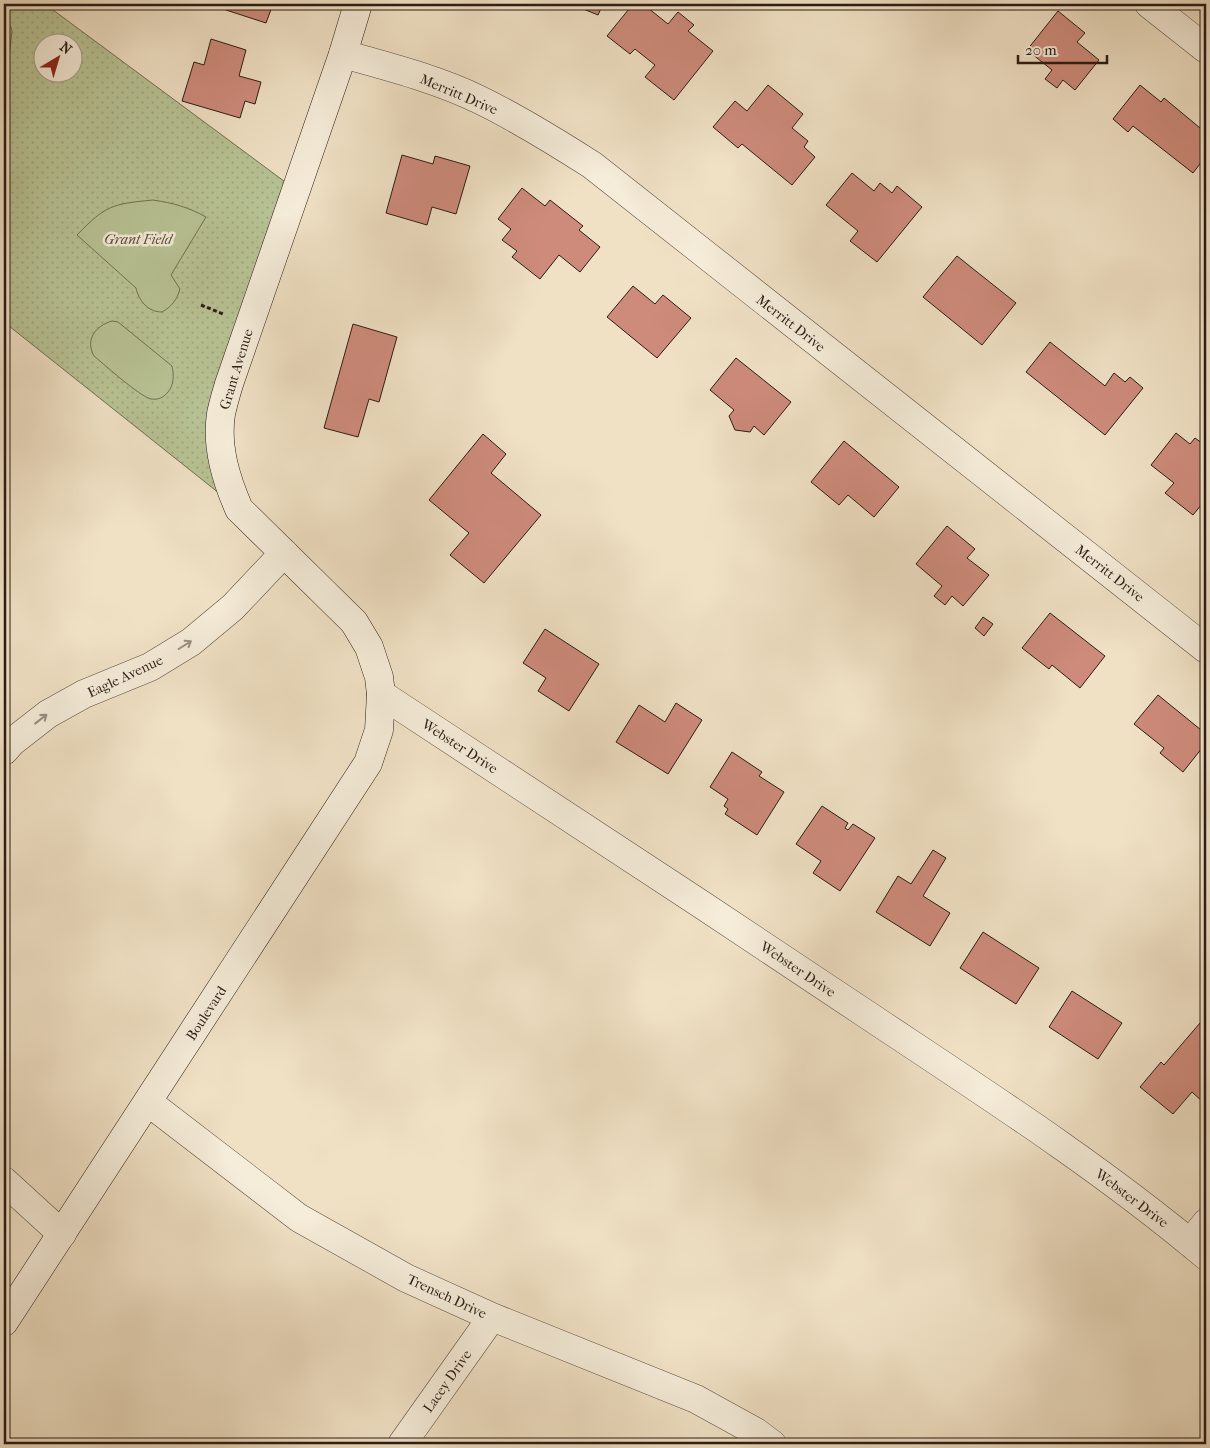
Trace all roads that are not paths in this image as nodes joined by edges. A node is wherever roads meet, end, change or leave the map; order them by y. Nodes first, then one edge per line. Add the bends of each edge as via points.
1 (358, 4) edge
2 (1149, 4) edge
3 (1206, 49) edge
4 (343, 54) junction
5 (284, 553) junction
6 (1206, 649) edge
7 (381, 694) junction
8 (4, 751) edge
9 (148, 1102) junction
10 (4, 1181) edge
11 (62, 1234) junction
12 (1201, 1241) edge
13 (492, 1317) junction
14 (4, 1322) edge
15 (402, 1444) edge
16 (772, 1444) edge

1 - 4 street, Grant Avenue
2 - 3 street
4 - 5 street, Grant Avenue via 221,415 221,450 228,484 239,509
4 - 6 street, Merritt Drive via 412,73 479,100 542,133 592,165
5 - 7 street, Grant Avenue via 354,622 369,648 379,676
8 -> 5 street, Eagle Avenue via 48,714 84,694 150,667 191,642 233,607
7 - 9 street, Boulevard via 379,730 368,763
7 - 12 street, Webster Drive via 1044,1133 1147,1209
9 - 11 street, Boulevard
9 - 13 street, Trensch Drive via 299,1218 406,1278
10 - 11 street
11 - 14 street, Boulevard
13 - 15 street, Lacey Drive
13 - 16 street, Trensch Drive via 696,1399

